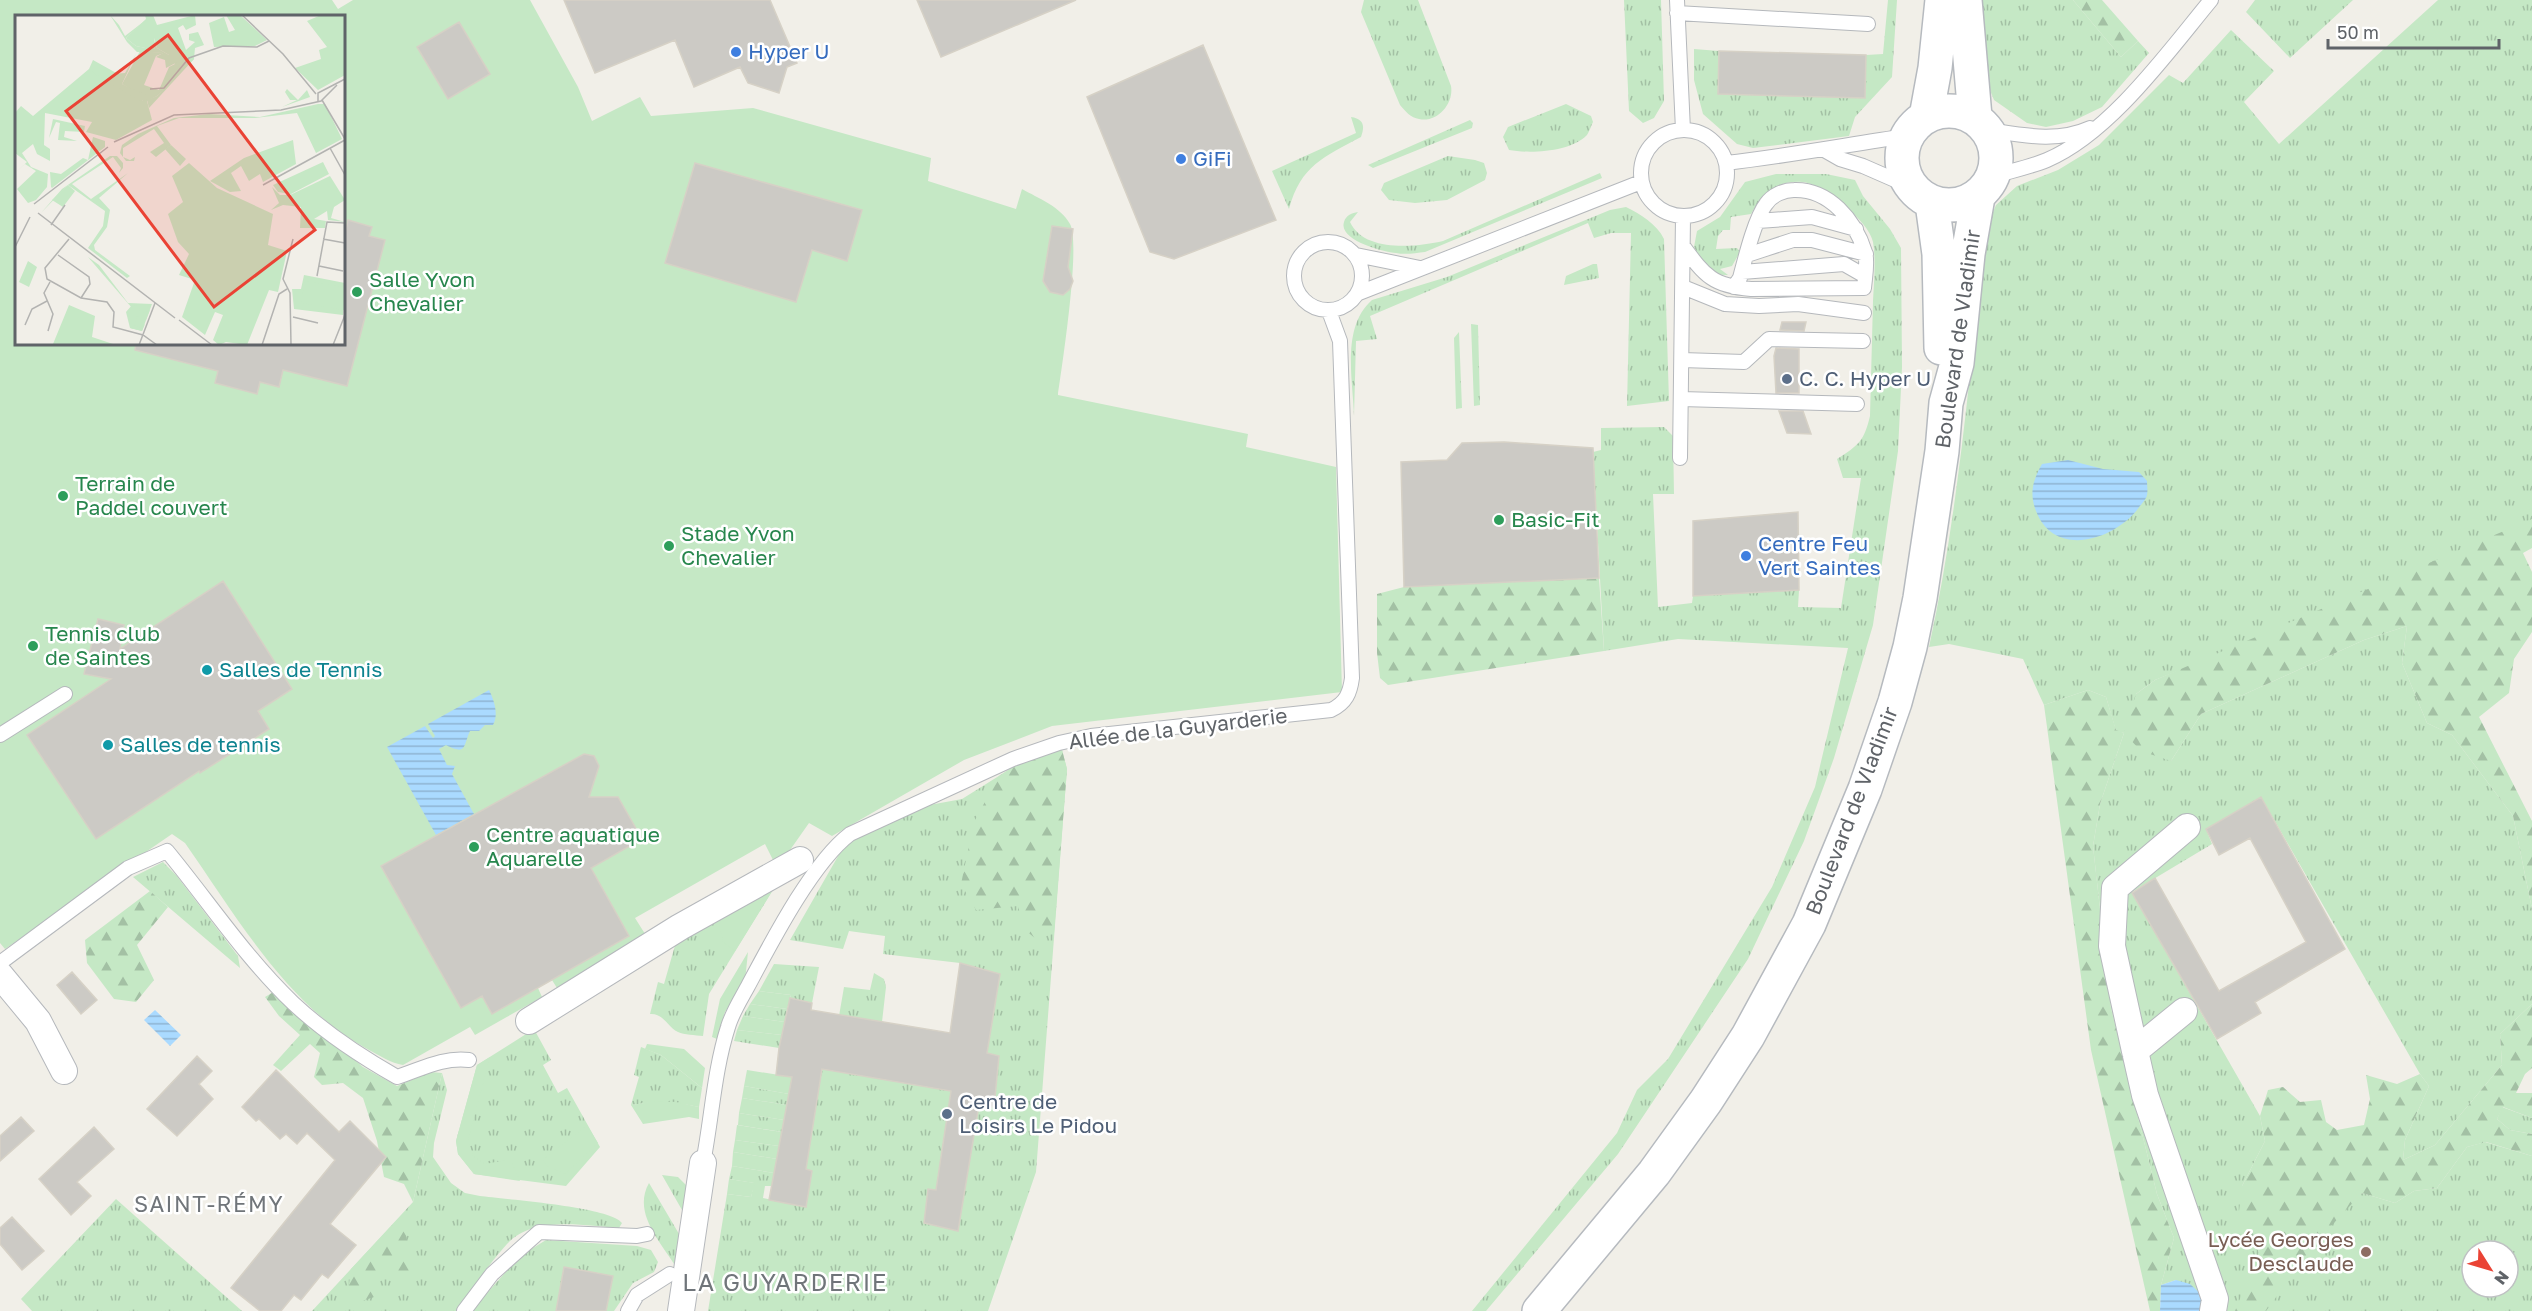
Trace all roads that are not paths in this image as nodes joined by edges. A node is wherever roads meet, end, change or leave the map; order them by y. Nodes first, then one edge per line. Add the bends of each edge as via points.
1 (1942, 0) edge
2 (1965, 0) edge
3 (2211, 0) edge
4 (1677, 6) edge
5 (1868, 24) dead end
6 (2100, 123) junction
7 (1981, 124) junction
8 (1916, 126) junction
9 (1683, 130) junction
10 (1826, 150) junction
11 (1726, 163) junction
12 (1641, 182) junction
13 (1986, 186) junction
14 (1921, 195) junction
15 (1683, 217) junction
16 (1758, 221) junction
17 (1856, 229) junction
18 (1683, 246) junction
19 (1866, 254) junction
20 (1356, 255) junction
21 (1747, 255) junction
22 (1420, 268) junction
23 (1742, 272) junction
24 (1865, 282) junction
25 (1683, 287) junction
26 (1734, 288) junction
27 (1359, 293) junction
28 (1346, 306) junction
29 (1329, 311) junction
30 (1864, 313) dead end
31 (1340, 341) junction
32 (1863, 341) dead end
33 (1682, 360) junction
34 (1681, 399) junction
35 (1946, 403) junction
36 (1857, 404) dead end
37 (1680, 458) dead end
38 (65, 694) dead end
39 (0, 735) edge
40 (2187, 827) dead end
41 (800, 860) dead end
42 (0, 963) edge
43 (0, 975) edge
44 (2184, 1011) dead end
45 (529, 1021) dead end
46 (2135, 1051) junction
47 (469, 1060) dead end
48 (64, 1071) dead end
49 (703, 1162) joint
50 (647, 1234) dead end
51 (670, 1274) dead end
52 (464, 1311) edge
53 (628, 1311) edge
54 (681, 1311) edge
55 (1539, 1311) edge
56 (2213, 1311) edge

1 - 8 main road via 1935,68
2 - 7 main road
3 - 6 lane via 2154,69
4 - 5 lane
4 - 9 lane
6 - 7 lane via 2058,137 2033,136
6 - 13 lane via 2079,142 2047,160
7 - 8 main road via 1950,110
7 - 13 main road via 1995,144 1997,160
8 - 10 lane
8 - 14 main road via 1902,148 1902,162 1904,175
9 - 11 lane via 1705,135 1716,144
9 - 12 lane via 1664,134 1652,142 1640,168
10 - 11 lane
10 - 14 lane
11 - 15 lane via 1726,184 1720,197 1710,208
12 - 15 lane via 1656,207
12 - 22 lane
13 - 14 main road via 1964,204 1948,206
13 - 35 main road, Boulevard de Vladimir via 1968,254 1957,363
14 - 35 main road via 1939,255 1941,363
15 - 18 lane
16 - 17 lane via 1812,217
16 - 17 lane via 1766,203 1784,190 1801,190 1821,195 1836,205
16 - 21 lane
17 - 19 lane
18 - 25 lane
18 - 26 lane via 1706,277
19 - 21 lane via 1812,240 1794,240
19 - 24 lane
20 - 22 lane
20 - 27 lane via 1363,274
20 - 29 lane via 1339,243 1319,243 1301,254 1296,263 1294,285 1299,296 1307,304
21 - 23 lane
22 - 27 lane
23 - 24 lane via 1844,264
23 - 26 lane
24 - 26 lane
25 - 30 lane via 1725,304 1798,304
25 - 33 lane
27 - 28 lane
28 - 29 lane
28 - 31 lane
29 - 31 lane
31 - 49 lane, Allée de la Guyarderie via 1352,678 1348,696 1330,710 1091,736 1059,743 1003,763 850,834 818,870 767,951 729,1023
32 - 33 lane via 1769,339 1744,362
33 - 34 lane
34 - 36 lane
34 - 37 lane
35 - 55 main road, Boulevard de Vladimir via 1935,502 1910,647 1866,789 1814,914 1749,1036 1706,1101 1654,1173
38 - 39 lane
40 - 46 street via 2115,888 2112,946
41 - 45 street via 680,927
42 - 47 lane via 128,868 167,851 236,940 292,1002 361,1056 397,1077 439,1060
43 - 48 street via 38,1021
44 - 46 street
46 - 56 street via 2145,1095 2215,1299
49 - 54 street, Allée de la Guyarderie
50 - 52 lane via 539,1232 492,1274
51 - 53 lane via 637,1295

